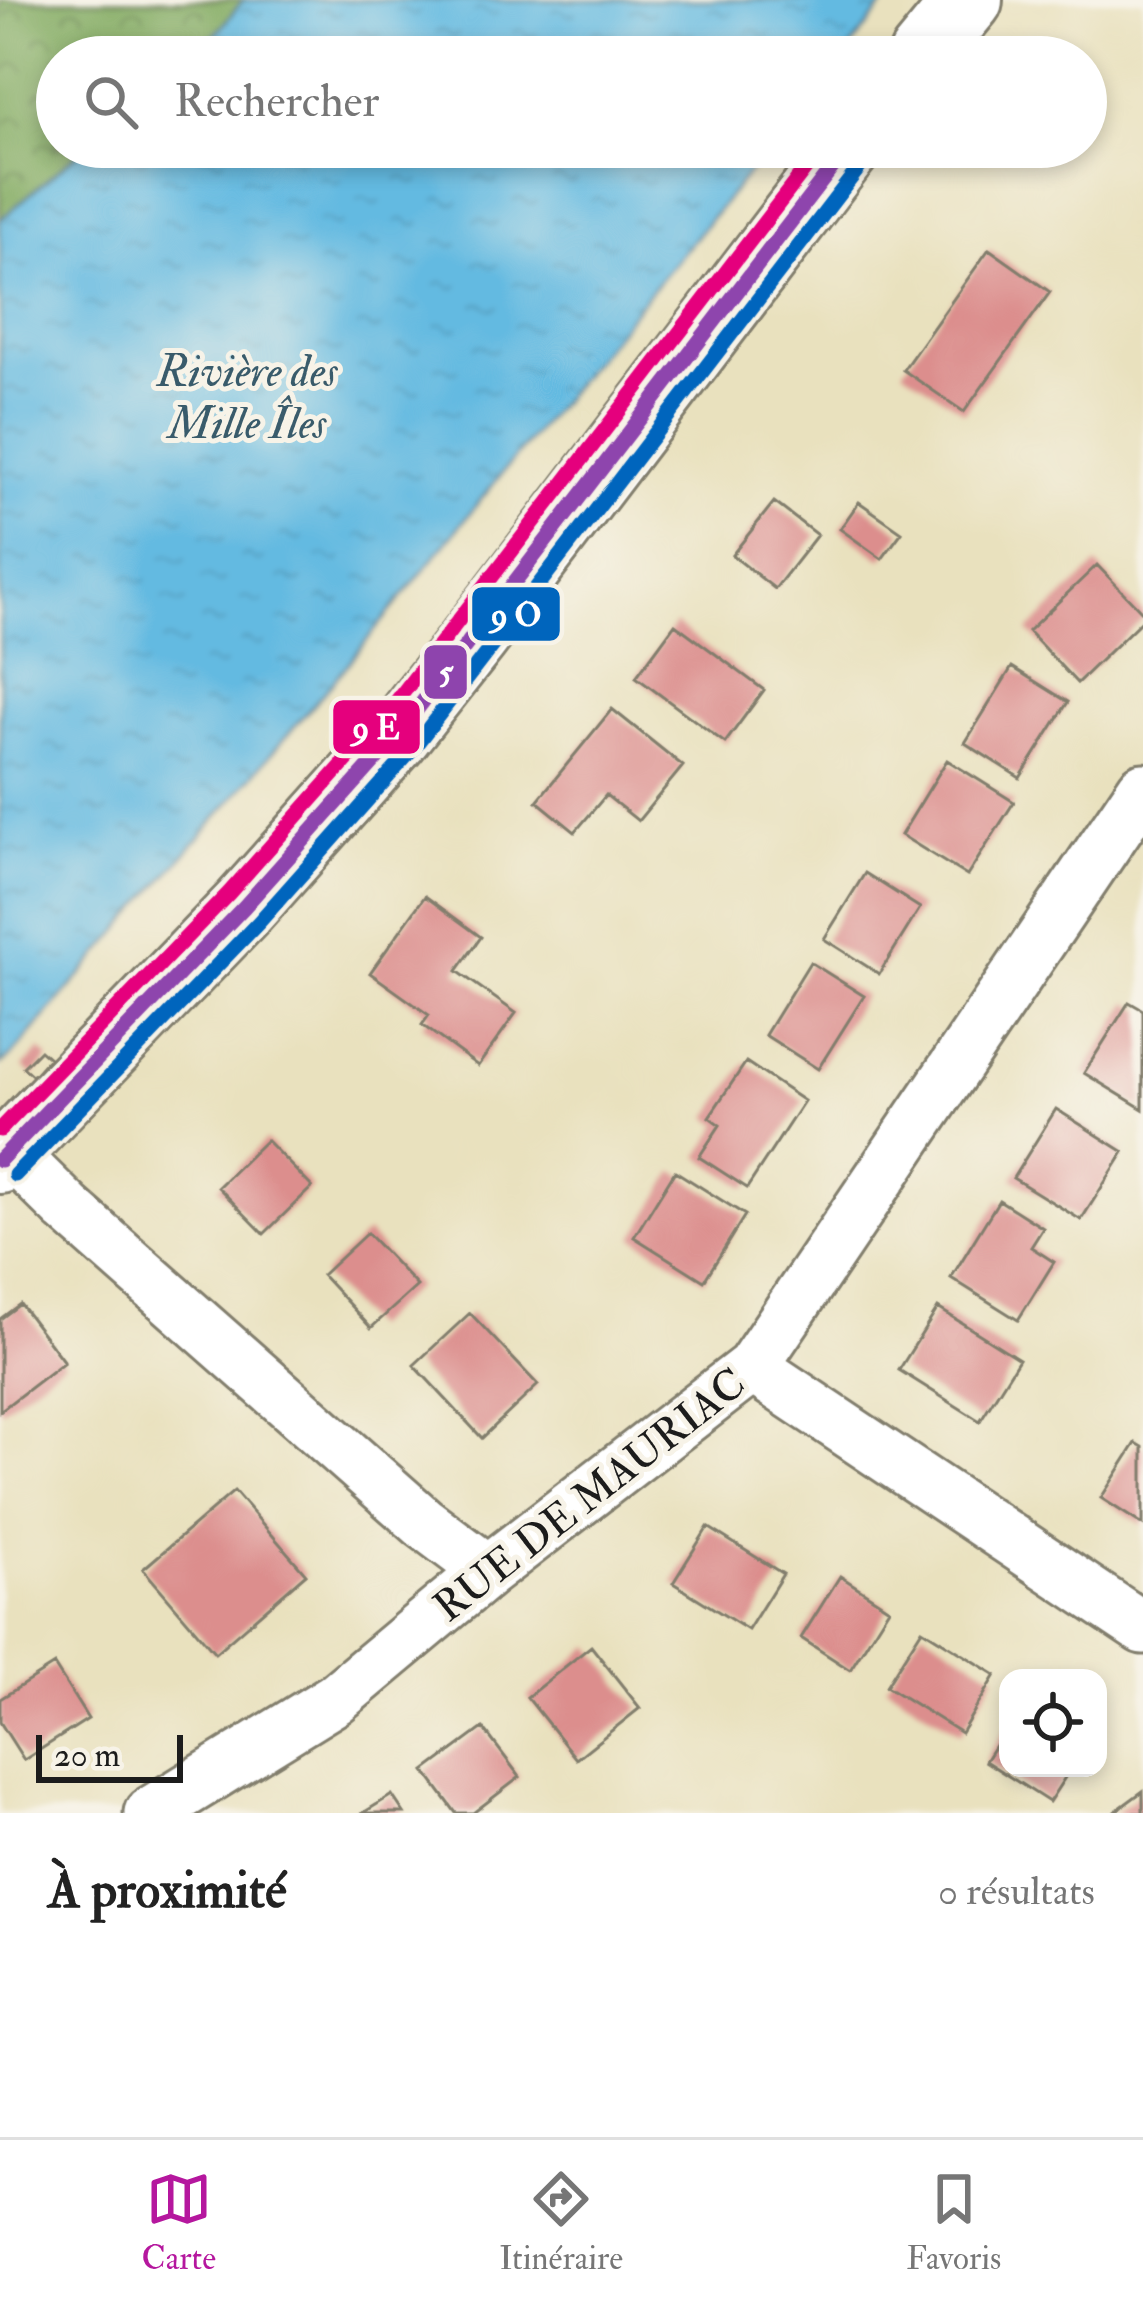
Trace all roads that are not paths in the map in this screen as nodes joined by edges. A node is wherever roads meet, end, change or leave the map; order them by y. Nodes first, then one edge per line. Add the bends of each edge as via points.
1 (969, 0) edge
2 (939, 36) edge
3 (832, 168) edge
4 (1143, 789) edge
5 (4, 1156) edge
6 (752, 1367) junction
7 (488, 1571) junction
8 (1143, 1628) edge
9 (150, 1813) edge

1 - 2 main road
3 - 5 main road via 395,738
4 - 6 street, RUE DE MAURIAC
5 - 7 street
6 - 7 street, RUE DE MAURIAC
6 - 8 street
7 - 9 street, RUE DE MAURIAC via 335,1699

